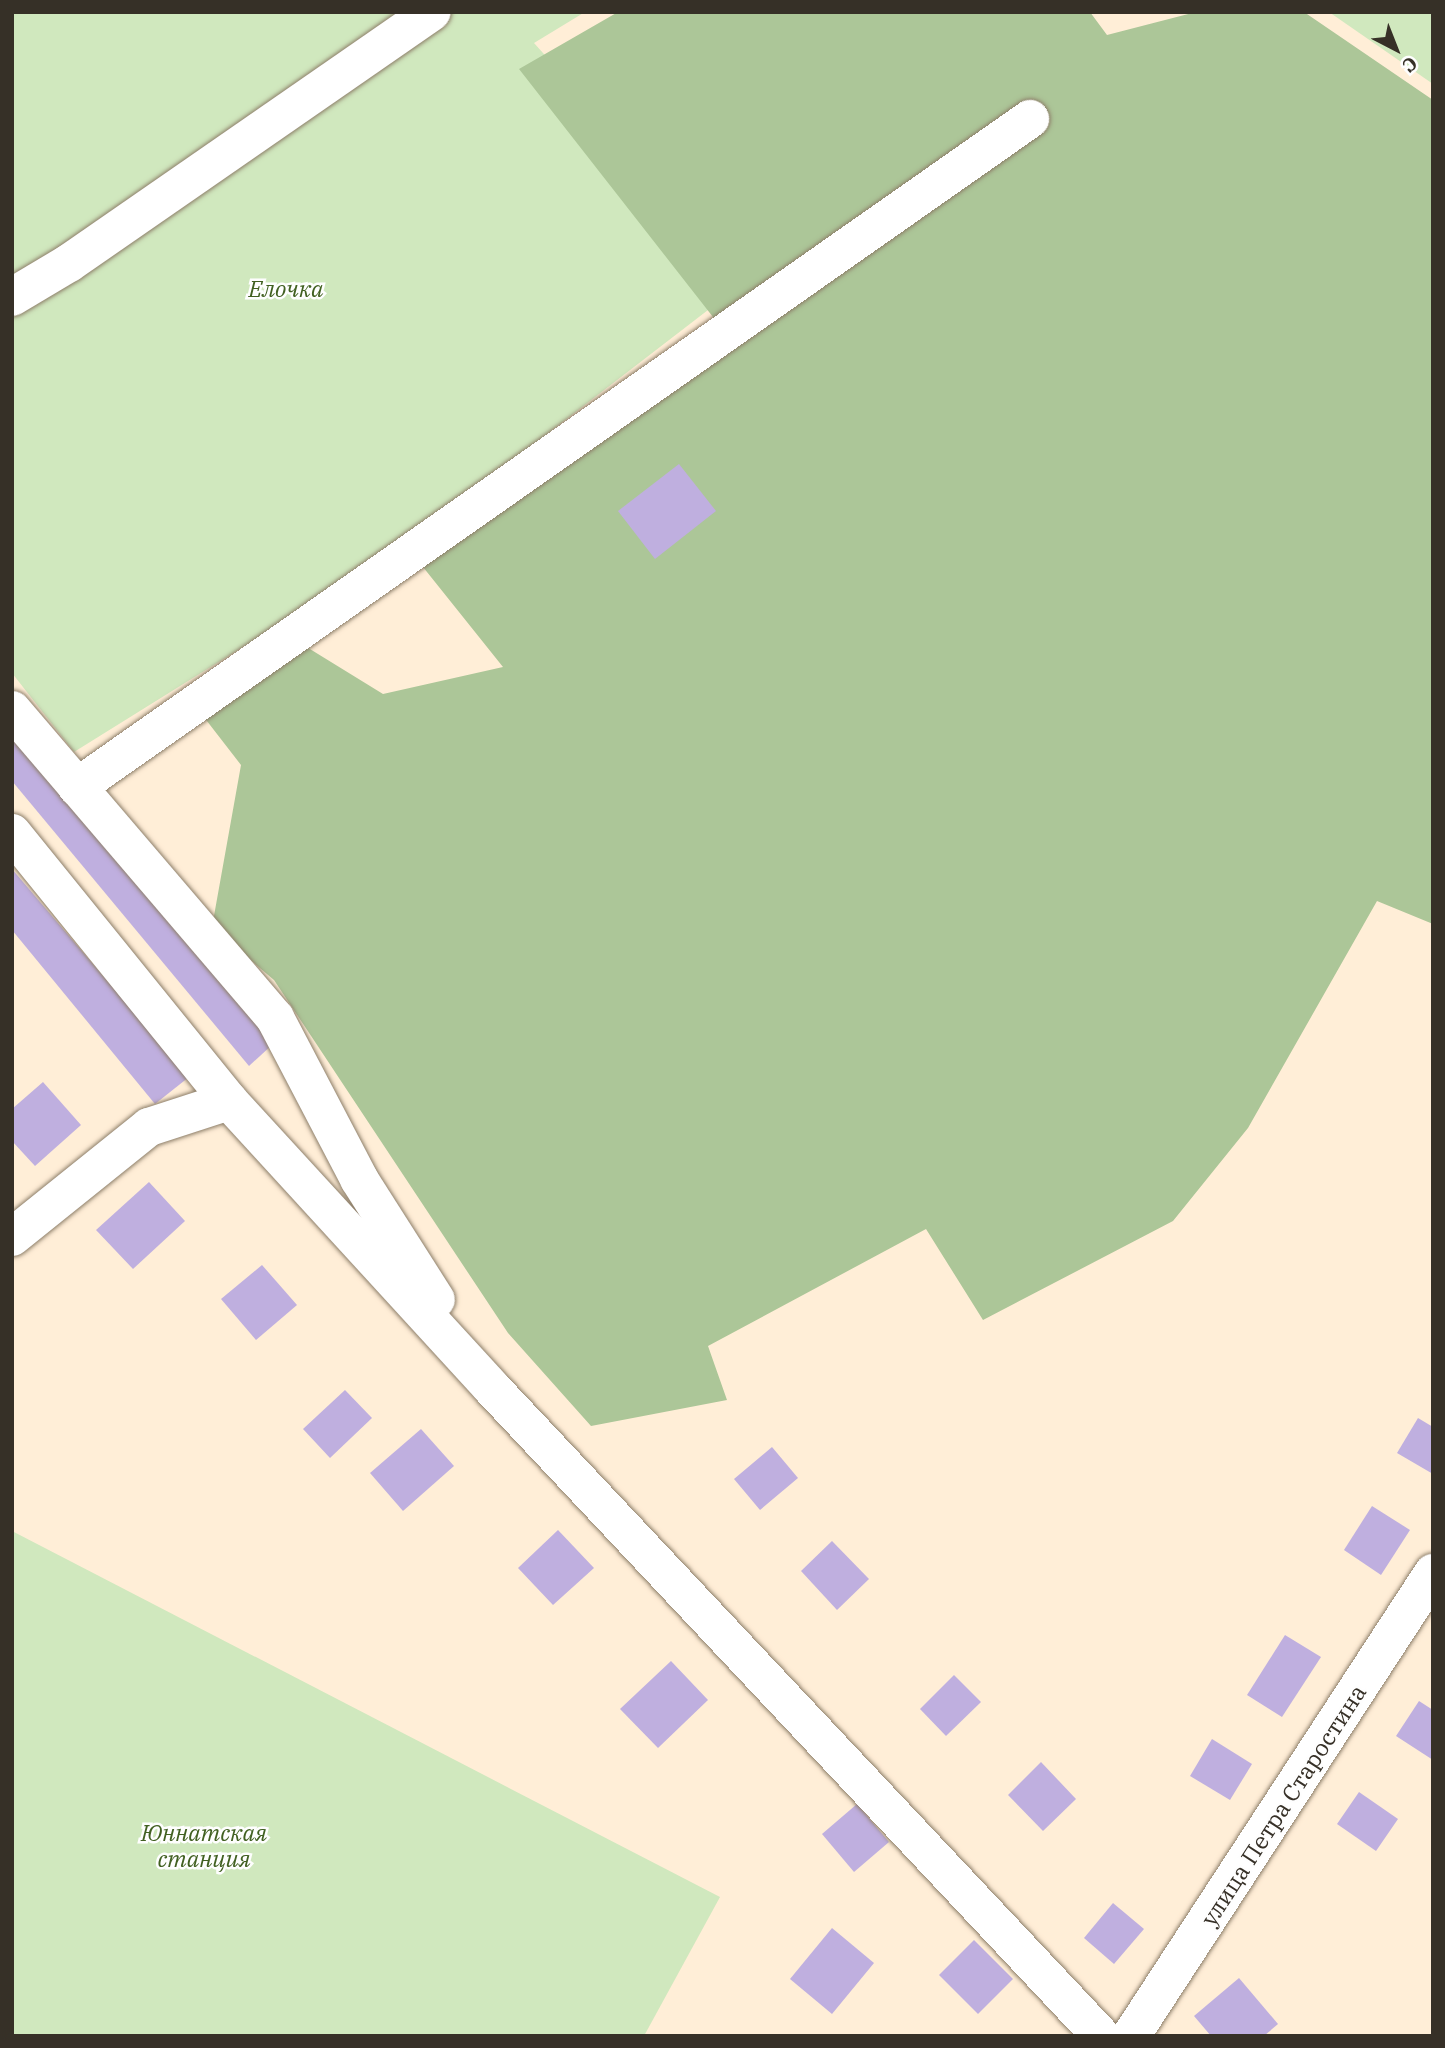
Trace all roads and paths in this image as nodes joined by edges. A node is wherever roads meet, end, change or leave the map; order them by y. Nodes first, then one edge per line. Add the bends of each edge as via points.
1 (431, 12) edge
2 (1030, 119) dead end
3 (12, 297) edge
4 (12, 710) edge
5 (77, 787) junction
6 (12, 833) edge
7 (229, 1101) junction
8 (12, 1237) edge
9 (490, 1386) junction
10 (1433, 1573) edge
11 (1423, 1616) edge
12 (1101, 2036) edge
13 (1131, 2036) edge

1 - 3 street via 69,263
2 - 5 street
4 - 5 street
5 - 9 street via 275,1018 359,1179
6 - 7 street
7 - 8 street via 149,1126
7 - 9 street
9 - 12 street
10 - 11 street, улица Петра Старостина
11 - 13 street, улица Петра Старостина

